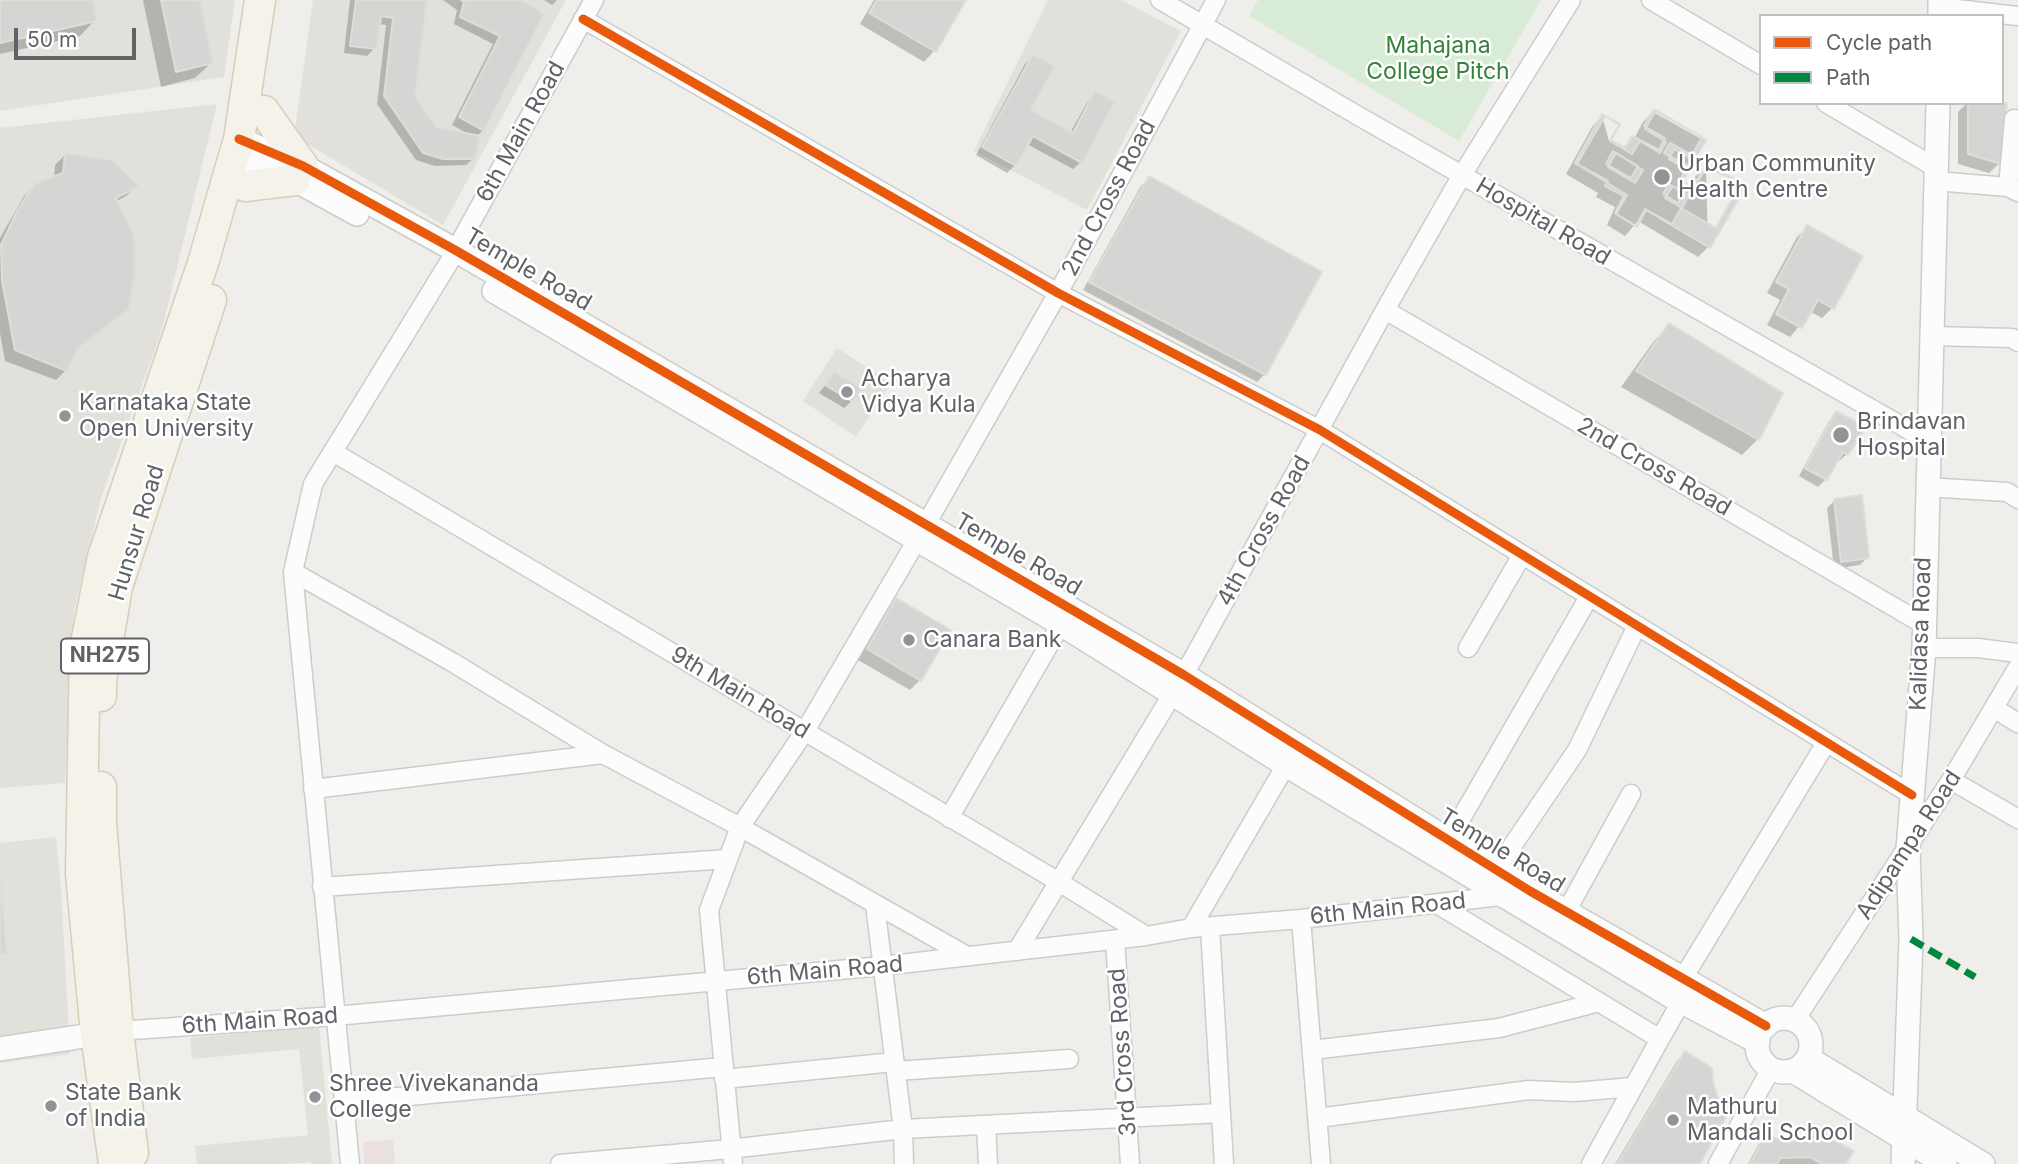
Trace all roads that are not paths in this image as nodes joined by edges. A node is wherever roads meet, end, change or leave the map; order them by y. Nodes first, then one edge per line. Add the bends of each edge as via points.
1 (260, 0) edge
2 (281, 0) edge
3 (594, 0) edge
4 (1160, 0) edge
5 (1216, 0) edge
6 (1571, 0) edge
7 (1651, 0) edge
8 (1940, 7) edge
9 (2001, 14) edge
10 (583, 19) junction
11 (1203, 24) junction
12 (1759, 64) edge
13 (1829, 105) edge
14 (1938, 105) edge
15 (264, 111) junction
16 (2014, 119) dead end
17 (244, 160) junction
18 (299, 173) junction
19 (1462, 175) junction
20 (1936, 175) junction
21 (2013, 189) edge
22 (451, 257) junction
23 (1058, 293) junction
24 (1385, 310) junction
25 (1931, 336) junction
26 (2018, 342) edge
27 (1320, 430) junction
28 (1928, 440) junction
29 (333, 452) junction
30 (1927, 487) junction
31 (2018, 499) edge
32 (922, 532) junction
33 (1522, 555) junction
34 (293, 572) junction
35 (1590, 597) junction
36 (1061, 624) junction
37 (1923, 624) junction
38 (1637, 626) junction
39 (1468, 648) dead end
40 (1924, 648) junction
41 (2018, 653) edge
42 (2018, 667) edge
43 (1179, 685) junction
44 (1994, 708) junction
45 (2018, 723) edge
46 (805, 731) junction
47 (1826, 743) junction
48 (603, 754) junction
49 (1286, 765) junction
50 (1951, 780) junction
51 (313, 789) junction
52 (1631, 794) dead end
53 (1912, 795) junction
54 (949, 818) junction
55 (2018, 819) edge
56 (740, 827) junction
57 (1448, 841) junction
58 (1908, 849) junction
59 (728, 859) junction
60 (1496, 870) junction
61 (1059, 882) junction
62 (323, 887) junction
63 (1530, 891) junction
64 (1504, 896) junction
65 (1437, 904) junction
66 (875, 905) junction
67 (1566, 912) junction
68 (1301, 919) junction
69 (1210, 927) junction
70 (1191, 928) junction
71 (1146, 936) junction
72 (1115, 940) junction
73 (1017, 951) junction
74 (967, 956) junction
75 (882, 966) junction
76 (715, 981) junction
77 (1678, 992) junction
78 (1599, 1002) junction
79 (335, 1016) junction
80 (1795, 1020) junction
81 (107, 1032) junction
82 (1762, 1034) junction
83 (1660, 1039) junction
84 (0, 1049) edge
85 (1312, 1050) junction
86 (1069, 1059) dead end
87 (1791, 1066) junction
88 (895, 1067) junction
89 (724, 1073) junction
90 (1633, 1087) junction
91 (344, 1102) junction
92 (1221, 1113) junction
93 (1127, 1117) junction
94 (1318, 1118) junction
95 (986, 1125) junction
96 (1905, 1128) junction
97 (903, 1129) junction
98 (732, 1156) edge
99 (661, 1160) edge
100 (114, 1164) edge
101 (134, 1164) edge
102 (350, 1164) edge
103 (570, 1164) edge
104 (904, 1164) edge
105 (988, 1164) edge
106 (1130, 1164) edge
107 (1224, 1164) edge
108 (1321, 1164) edge
109 (1591, 1164) edge
110 (1718, 1164) edge
111 (1903, 1164) edge
112 (1945, 1164) edge
113 (1983, 1164) edge

1 - 17 main road
2 - 15 main road, Hunsur Road / NH275
3 - 10 street, 6th Main Road
4 - 11 street, Hospital Road
5 - 11 street, 2nd Cross Road
6 - 19 street, 4th Cross Road
7 - 12 street
8 - 9 street
10 - 22 street, 6th Main Road
10 - 23 street
11 - 19 street, Hospital Road
11 - 23 street, 2nd Cross Road
13 - 20 street
14 - 20 street, Kalidasa Road
15 - 17 main road, Hunsur Road / NH275
15 - 18 main road
16 - 21 street
17 - 18 main road
17 - 18 street, Temple Road
17 - 81 main road, Hunsur Road / NH275 via 197,346 117,587 101,681
18 - 22 street, Temple Road
19 - 24 street, 4th Cross Road
19 - 28 street, Hospital Road
20 - 21 street
20 - 25 street, Kalidasa Road
22 - 29 street, 6th Main Road
22 - 32 street, Temple Road
23 - 27 street
23 - 32 street, 2nd Cross Road
24 - 27 street, 4th Cross Road
24 - 37 street, 2nd Cross Road
25 - 26 street via 2012,338
25 - 28 street, Kalidasa Road
27 - 33 street
27 - 43 street, 4th Cross Road
28 - 30 street, Kalidasa Road
29 - 34 street, 6th Main Road via 313,484
29 - 46 street, 9th Main Road
30 - 31 street via 2007,492
30 - 37 street, Kalidasa Road
32 - 36 street, Temple Road
32 - 43 street, Temple Road
32 - 46 street, 2nd Cross Road
33 - 35 street
33 - 39 street
34 - 48 street
34 - 51 street, 6th Main Road
35 - 38 street
35 - 57 street
36 - 43 street, Temple Road
36 - 54 street
37 - 40 street, Kalidasa Road
38 - 47 street
38 - 60 street via 1577,750
40 - 41 street
40 - 53 street, Kalidasa Road
42 - 44 street, Adipampa Road
43 - 49 street, Temple Road
43 - 57 street, Temple Road
43 - 61 street, 4th Cross Road
44 - 45 street
44 - 50 street, Adipampa Road
46 - 54 street, 9th Main Road
46 - 56 street, 2nd Cross Road
47 - 53 street
47 - 77 street
48 - 51 street
48 - 56 street
49 - 64 street, Temple Road
49 - 70 street
50 - 55 street
50 - 58 street, Adipampa Road
51 - 62 street, 6th Main Road
52 - 67 street
53 - 58 street, Kalidasa Road
54 - 61 street, 9th Main Road
56 - 59 street, 2nd Cross Road
56 - 66 street
57 - 60 street, Temple Road
58 - 80 street, Adipampa Road
58 - 96 street, Kalidasa Road via 1911,939
59 - 62 street
59 - 76 street, 2nd Cross Road via 709,910
60 - 63 street, Temple Road
61 - 71 street, 9th Main Road
61 - 73 street, 4th Cross Road
62 - 79 street, 6th Main Road
63 - 64 street, 6th Main Road
63 - 67 street, Temple Road
64 - 65 street, 6th Main Road
64 - 77 street, Temple Road
65 - 68 street, 6th Main Road
65 - 78 street
66 - 74 street
66 - 75 street
67 - 77 street, Temple Road
68 - 69 street, 6th Main Road
68 - 85 street
69 - 70 street, 6th Main Road
69 - 92 street
70 - 71 street, 6th Main Road
71 - 72 street, 6th Main Road
72 - 73 street, 6th Main Road
72 - 93 street, 3rd Cross Road
73 - 74 street, 6th Main Road
74 - 75 street, 6th Main Road
75 - 76 street, 6th Main Road
75 - 88 street
76 - 79 street, 6th Main Road
76 - 89 street, 2nd Cross Road
77 - 82 street, Temple Road
77 - 83 street
78 - 83 street
78 - 85 street via 1499,1028
79 - 81 street, 6th Main Road
79 - 91 street, 6th Main Road
80 - 82 street via 1779,1018
80 - 87 street via 1805,1027 1811,1044
81 - 84 street
81 - 100 main road
81 - 101 main road, Hunsur Road / NH275
82 - 87 street via 1758,1054 1762,1061
83 - 90 street
85 - 94 street
86 - 88 street
87 - 96 street
87 - 110 street
88 - 89 street
88 - 97 street
89 - 91 street
89 - 98 street, 2nd Cross Road
90 - 94 street via 1529,1090
90 - 109 street
91 - 102 street, 6th Main Road
92 - 93 street
92 - 107 street
93 - 95 street
93 - 106 street, 3rd Cross Road
94 - 108 street
95 - 97 street
95 - 105 street
96 - 111 street, Kalidasa Road
96 - 112 street
96 - 113 street
97 - 98 street
97 - 104 street
98 - 99 street
99 - 103 street

